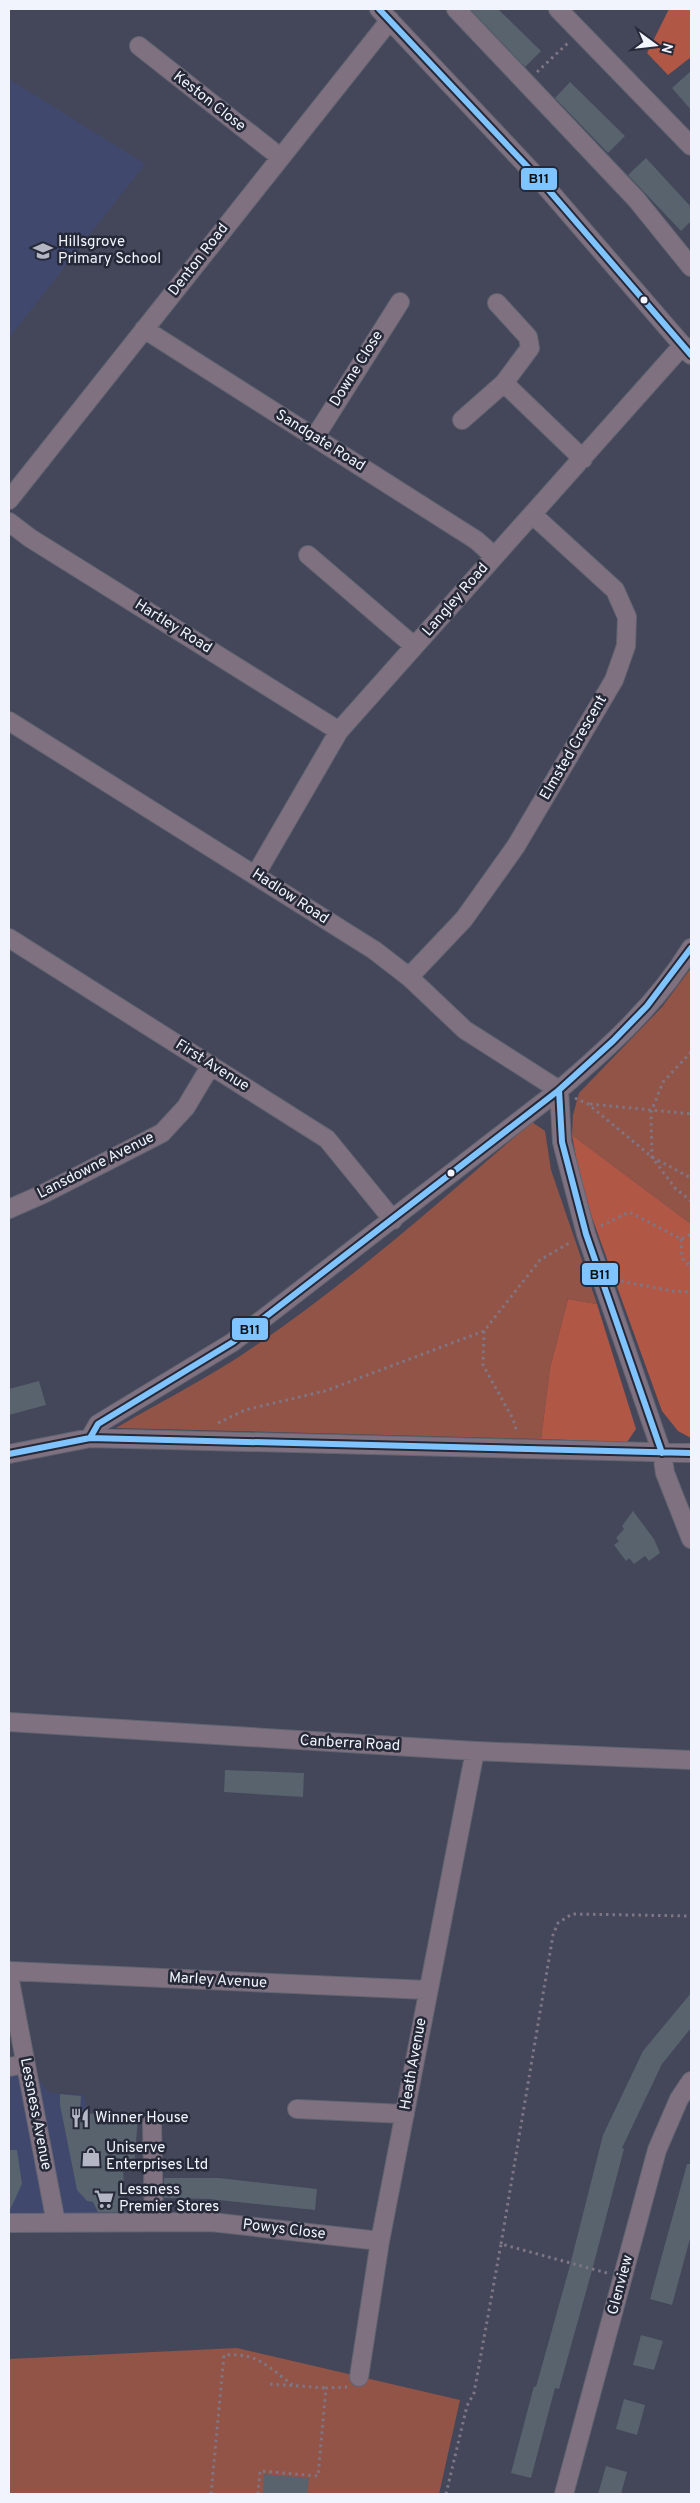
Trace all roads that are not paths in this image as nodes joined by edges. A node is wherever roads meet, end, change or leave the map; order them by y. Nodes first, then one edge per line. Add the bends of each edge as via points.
1 (456, 9) edge
2 (558, 9) edge
3 (385, 14) edge
4 (139, 46) dead end
5 (688, 136) edge
6 (280, 157) junction
7 (691, 267) edge
8 (400, 302) dead end
9 (497, 303) dead end
10 (144, 329) junction
11 (687, 350) edge
12 (504, 383) junction
13 (462, 420) dead end
14 (315, 437) junction
15 (583, 459) junction
16 (9, 500) edge
17 (533, 515) junction
18 (9, 522) edge
19 (308, 555) dead end
20 (494, 556) junction
21 (414, 646) junction
22 (9, 721) edge
23 (339, 731) junction
24 (256, 874) junction
25 (9, 938) edge
26 (691, 948) edge
27 (409, 977) junction
28 (211, 1065) junction
29 (559, 1090) junction
30 (9, 1208) edge
31 (393, 1220) junction
32 (90, 1438) junction
33 (662, 1453) junction
34 (691, 1453) edge
35 (9, 1454) edge
36 (684, 1497) edge
37 (691, 1539) edge
38 (9, 1722) edge
39 (474, 1751) junction
40 (691, 1760) edge
41 (9, 1971) edge
42 (9, 1976) edge
43 (428, 1990) junction
44 (17, 2066) edge
45 (691, 2081) edge
46 (297, 2109) dead end
47 (405, 2114) junction
48 (152, 2123) dead end
49 (154, 2222) junction
50 (9, 2223) edge
51 (56, 2223) junction
52 (380, 2241) junction
53 (359, 2377) road end
54 (564, 2494) edge

1 - 7 street via 636,199
2 - 5 street
3 - 6 street, Denton Road
3 - 11 street via 540,180
4 - 6 street, Keston Close
6 - 10 street, Denton Road
8 - 14 street, Downe Close
9 - 12 street via 528,337 530,348
10 - 14 street, Sandgate Road
10 - 16 street, Denton Road
11 - 15 street, Langley Road
12 - 13 street
12 - 15 street
14 - 20 street, Sandgate Road via 476,540
15 - 17 street, Langley Road
17 - 20 street, Langley Road
17 - 27 street, Elmsted Crescent via 615,590 627,617 626,646 614,680 516,846 464,920
18 - 23 street, Hartley Road
19 - 21 street
20 - 21 street, Langley Road
21 - 23 street, Langley Road
22 - 24 street, Hadlow Road
23 - 24 street, Langley Road
24 - 27 street, Hadlow Road via 374,950
25 - 28 street, First Avenue
26 - 29 street via 645,1008
27 - 29 street, Hadlow Road via 465,1030
28 - 30 street, Lansdowne Avenue via 186,1107 162,1133
28 - 31 street, First Avenue via 326,1139
29 - 31 street
29 - 33 street via 562,1142 586,1234
31 - 32 street via 233,1342 98,1424
32 - 33 street
32 - 35 street
33 - 34 street
33 - 36 street via 664,1473
36 - 37 street
38 - 39 street, Canberra Road
39 - 40 street, Canberra Road
39 - 43 street, Heath Avenue
41 - 43 street, Marley Avenue
42 - 44 street, Lessness Avenue
43 - 47 street, Heath Avenue
44 - 51 street, Lessness Avenue
45 - 54 street, Glenview via 657,2150
46 - 47 street
47 - 52 street, Heath Avenue
48 - 49 street
49 - 51 street, Powys Close
49 - 52 street, Powys Close via 211,2222
50 - 51 street, Powys Close
52 - 53 street, Heath Avenue

